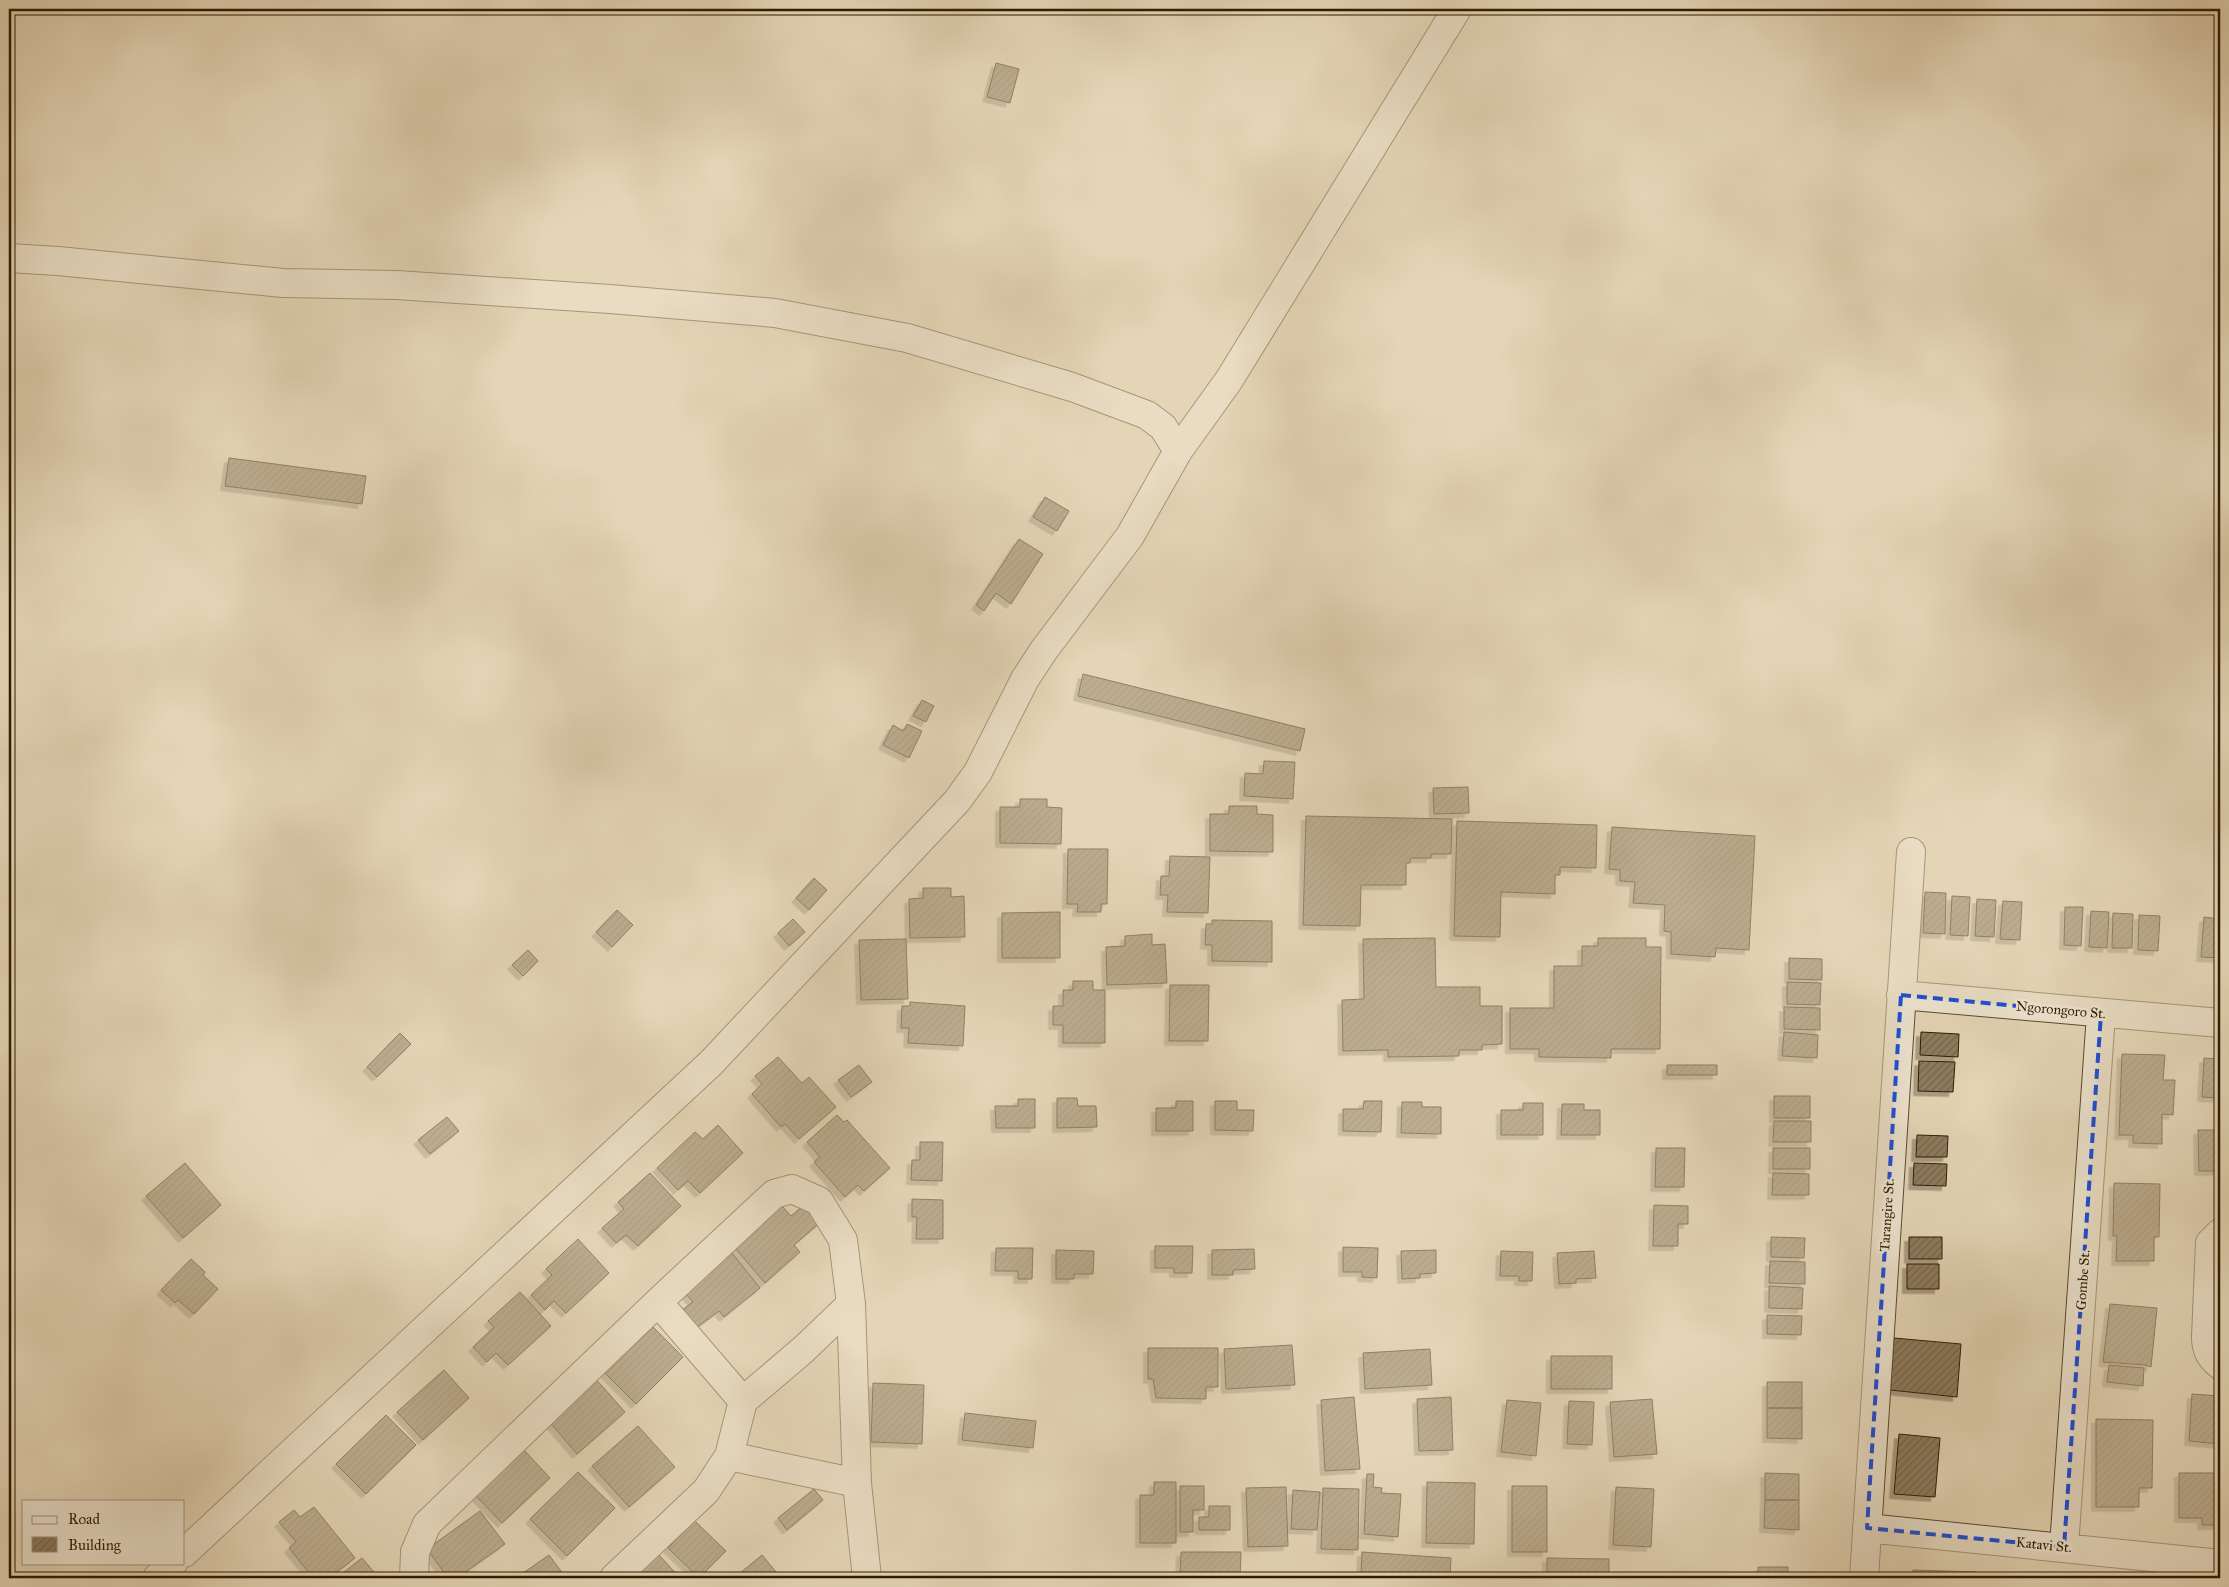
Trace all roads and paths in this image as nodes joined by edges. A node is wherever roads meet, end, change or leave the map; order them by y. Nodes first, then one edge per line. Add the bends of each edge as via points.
1 (1457, 9) edge
2 (9, 258) edge
3 (1178, 451) junction
4 (1911, 852) dead end
5 (1902, 995) junction
6 (2101, 1014) junction
7 (2220, 1023) edge
8 (2220, 1233) edge
9 (658, 1302) junction
10 (850, 1304) junction
11 (2220, 1365) edge
12 (743, 1401) junction
13 (729, 1456) junction
14 (857, 1483) junction
15 (1867, 1528) junction
16 (2064, 1547) junction
17 (185, 1552) edge
18 (172, 1564) edge
19 (2220, 1564) edge
20 (156, 1578) edge
21 (414, 1578) edge
22 (614, 1578) edge
23 (867, 1578) edge
24 (1864, 1578) edge

1 - 3 street via 1229,380
2 - 3 street via 283,283 397,285 775,313 907,338 1072,387 1147,415 1163,427
3 - 17 street via 1130,536 1025,679 978,772 957,801 711,1063
4 - 5 street, Tarangire St.
5 - 6 street, Ngorongoro St.
5 - 15 street, Tarangire St.
6 - 7 street, Ngorongoro St.
6 - 16 street, Gombe St.
8 - 11 street via 2210,1243 2206,1337 2206,1349
9 - 10 street via 774,1194 792,1189 819,1201 843,1240
9 - 12 street
9 - 21 street via 427,1524 415,1552
10 - 12 street
10 - 14 street
12 - 13 street
13 - 14 street
13 - 22 street via 706,1491
14 - 23 street
15 - 16 street, Katavi St.
15 - 24 street, Tarangire St.
16 - 19 street, Katavi St.
18 - 20 street

